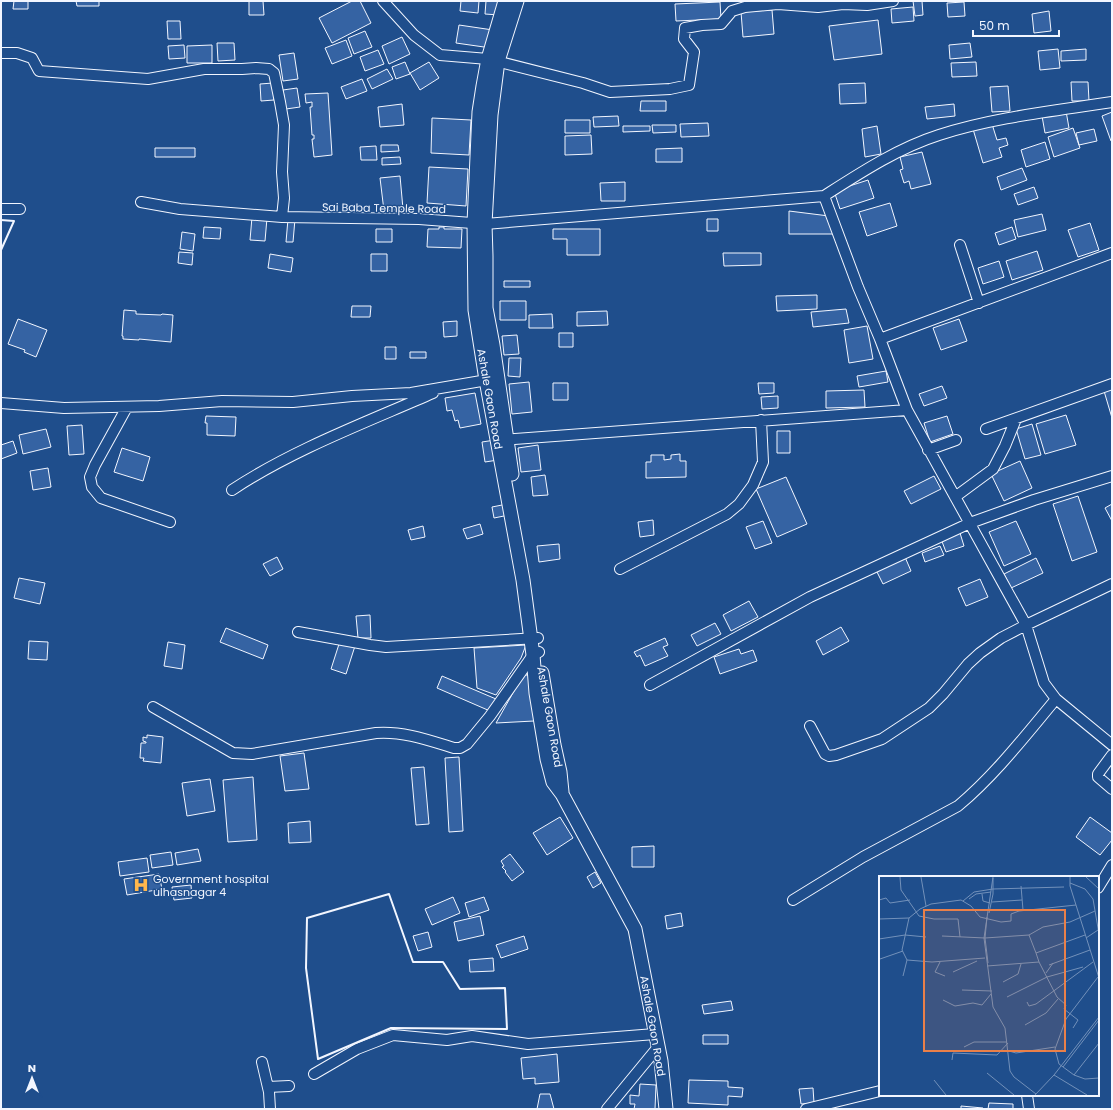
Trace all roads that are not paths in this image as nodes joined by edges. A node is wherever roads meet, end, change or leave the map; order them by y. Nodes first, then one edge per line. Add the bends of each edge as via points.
1 (383, 1) edge
2 (505, 1) edge
3 (517, 1) edge
4 (893, 1) edge
5 (777, 2) edge
6 (1, 53) edge
7 (493, 60) junction
8 (1112, 102) edge
9 (824, 196) junction
10 (141, 202) dead end
11 (1, 209) edge
12 (20, 210) dead end
13 (282, 217) junction
14 (479, 224) junction
15 (960, 246) dead end
16 (1112, 253) edge
17 (979, 303) junction
18 (880, 339) junction
19 (491, 379) junction
20 (1112, 384) edge
21 (448, 386) junction
22 (1, 403) edge
23 (127, 406) junction
24 (907, 410) junction
25 (1016, 419) junction
26 (761, 420) junction
27 (986, 430) dead end
28 (502, 440) junction
29 (956, 440) dead end
30 (928, 450) junction
31 (1112, 476) edge
32 (232, 490) dead end
33 (955, 497) junction
34 (170, 522) dead end
35 (970, 523) junction
36 (620, 569) dead end
37 (1112, 584) edge
38 (1026, 625) junction
39 (298, 632) dead end
40 (535, 638) junction
41 (536, 653) junction
42 (650, 684) dead end
43 (1056, 699) junction
44 (153, 708) dead end
45 (810, 726) dead end
46 (1112, 745) edge
47 (1112, 755) edge
48 (1112, 789) edge
49 (1112, 865) edge
50 (1099, 886) edge
51 (793, 900) dead end
52 (655, 1034) junction
53 (658, 1047) junction
54 (262, 1062) dead end
55 (314, 1074) dead end
56 (289, 1086) dead end
57 (268, 1087) junction
58 (879, 1092) edge
59 (1027, 1096) edge
60 (270, 1109) edge
61 (607, 1109) edge
62 (666, 1109) edge
63 (806, 1109) edge
64 (1029, 1109) edge

1 - 7 street via 414,35 440,54
2 - 7 street, Ashale Gaon Road
3 - 7 street, Ashale Gaon Road
4 - 5 street via 818,7
5 - 7 street via 745,7 732,12 721,24 702,24 685,28 684,39 694,52 689,85 670,89 610,92
6 - 13 street via 17,53 32,58 39,71 148,79 204,69 269,69 274,74 284,125
7 - 14 street, Ashale Gaon Road via 483,86 480,112
8 - 9 street via 971,126 938,136 890,156
9 - 14 street, Sai Baba Temple Road
9 - 18 street
10 - 13 street, Sai Baba Temple Road via 180,209
11 - 12 street
13 - 14 street, Sai Baba Temple Road via 419,219
14 - 19 street, Ashale Gaon Road via 480,309
15 - 17 street
16 - 17 street
17 - 18 street
18 - 24 street
19 - 21 street
19 - 28 street, Ashale Gaon Road
20 - 25 street
21 - 23 street via 411,393 293,402 222,401
21 - 32 street via 324,441 254,475
22 - 23 street via 64,408
23 - 34 street via 94,465 90,477 92,488 101,498
24 - 26 street
24 - 30 street
25 - 27 street
25 - 33 street via 993,469
26 - 28 street
26 - 36 street via 763,462 753,485 739,504 727,514
28 - 40 street, Ashale Gaon Road via 518,552
29 - 30 street
30 - 33 street
31 - 35 street
33 - 35 street
35 - 38 street
35 - 42 street via 810,598
37 - 38 street
38 - 43 street via 1044,683
38 - 45 street via 980,653 929,708 882,739 829,756
39 - 40 street via 386,647
40 - 41 street, Ashale Gaon Road
41 - 44 street via 490,716 467,744 460,748 390,732 252,754 233,753
41 - 52 street, Ashale Gaon Road via 536,693 553,782 562,794 635,929
43 - 46 street
43 - 51 street via 972,795 958,806 863,857
47 - 48 street via 1098,774 1098,777
49 - 50 street
52 - 53 street, Ashale Gaon Road
52 - 55 street via 528,1044 472,1036 447,1040 393,1035 357,1049
53 - 61 street
53 - 62 street, Ashale Gaon Road
54 - 57 street
56 - 57 street
57 - 60 street
58 - 63 street
59 - 64 street

